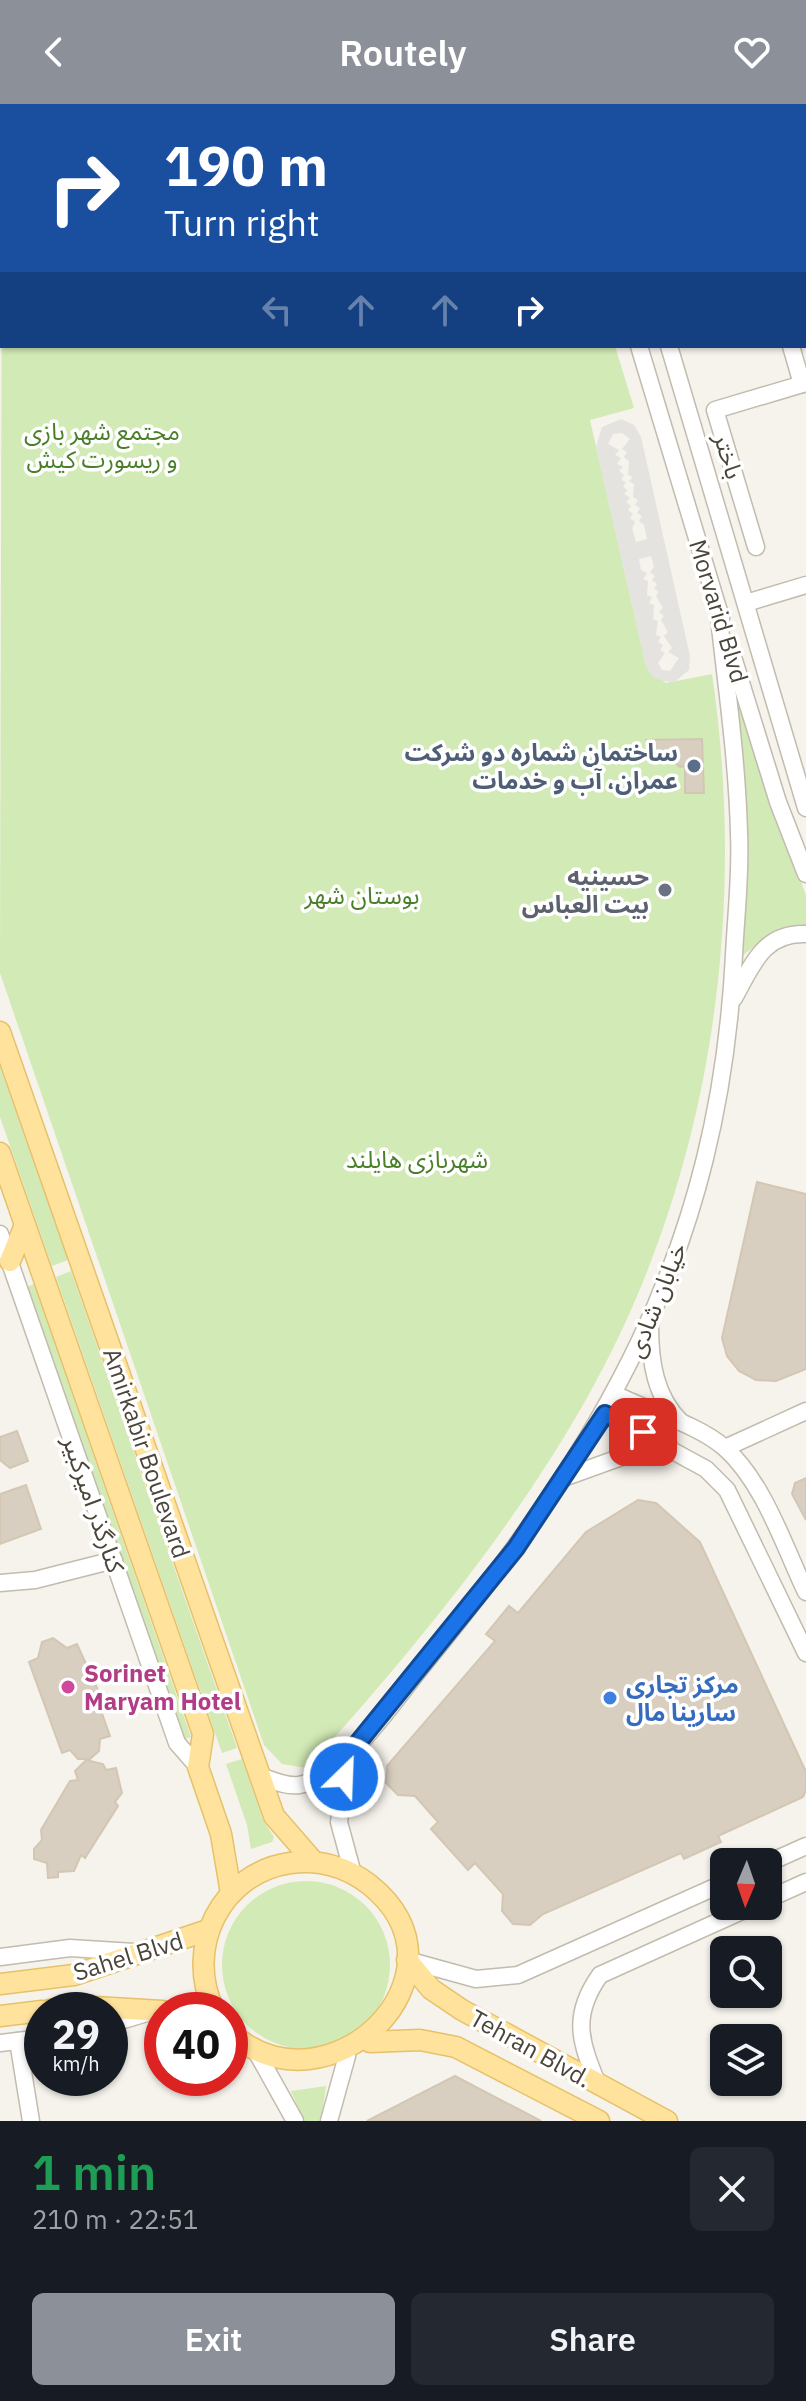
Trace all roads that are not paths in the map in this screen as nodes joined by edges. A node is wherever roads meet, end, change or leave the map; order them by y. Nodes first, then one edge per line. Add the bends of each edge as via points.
1 (640, 348) edge
2 (670, 348) edge
3 (792, 348) edge
4 (804, 383) edge
5 (683, 396) junction
6 (659, 409) junction
7 (756, 547) dead end
8 (806, 585) edge
9 (746, 603) junction
10 (718, 609) junction
11 (806, 808) edge
12 (806, 874) edge
13 (806, 934) edge
14 (733, 999) junction
15 (0, 1032) edge
16 (0, 1153) edge
17 (25, 1225) junction
18 (0, 1234) edge
19 (5, 1264) edge
20 (651, 1320) junction
21 (615, 1394) junction
22 (806, 1411) edge
23 (605, 1414) junction
24 (654, 1415) junction
25 (682, 1423) junction
26 (643, 1432) junction
27 (669, 1446) junction
28 (725, 1448) junction
29 (566, 1477) junction
30 (114, 1560) junction
31 (0, 1583) edge
32 (806, 1592) edge
33 (806, 1653) edge
34 (348, 1755) junction
35 (198, 1767) junction
36 (260, 1776) junction
37 (806, 1846) edge
38 (782, 1857) edge
39 (314, 1862) junction
40 (353, 1874) junction
41 (806, 1882) edge
42 (710, 1889) edge
43 (231, 1893) junction
44 (782, 1893) edge
45 (722, 1920) edge
46 (208, 1930) junction
47 (148, 1952) junction
48 (0, 1957) edge
49 (407, 1960) junction
50 (0, 1984) edge
51 (209, 1992) edge
52 (24, 2013) edge
53 (0, 2016) edge
54 (24, 2040) edge
55 (18, 2041) junction
56 (370, 2042) junction
57 (0, 2043) edge
58 (248, 2046) edge
59 (257, 2053) junction
60 (347, 2056) junction
61 (598, 2085) junction
62 (31, 2121) edge
63 (295, 2121) edge
64 (329, 2121) edge
65 (599, 2121) edge
66 (667, 2121) edge

1 - 6 street, Morvarid Blvd
2 - 5 street, Morvarid Blvd
3 - 4 street
4 - 7 street, باختر via 715,410
5 - 6 street via 665,391 658,399
5 - 9 street, Morvarid Blvd
6 - 10 street, Morvarid Blvd
8 - 9 street
9 - 11 street, Morvarid Blvd
10 - 12 street, Morvarid Blvd
10 - 14 street, خیابان شادی via 738,796
13 - 14 street, خیابان شادی via 782,936 762,949
14 - 20 street, خیابان شادی via 719,1108 705,1163
15 - 36 main road, Amirkabir Boulevard
16 - 17 main road, Amirkabir Boulevard
17 - 19 main road
17 - 35 main road, Amirkabir Boulevard via 203,1734
18 - 19 street, کنارگذر امیرکبیر
19 - 30 street, کنارگذر امیرکبیر
20 - 21 street, خیابان شادی
20 - 25 street via 656,1381
21 - 23 street, خیابان شادی
21 - 24 street
22 - 28 street
23 - 26 street
23 - 29 street, خیابان شادی
24 - 25 street
24 - 26 street via 643,1422
25 - 28 street
26 - 27 street
27 - 29 street
27 - 33 street via 706,1469 727,1490
28 - 32 street via 766,1508
29 - 34 street, خیابان شادی via 461,1619
30 - 31 street
30 - 35 street, کنارگذر امیرکبیر via 177,1743
34 - 36 street, خیابان شادی via 323,1776 300,1785
34 - 40 street via 339,1822
35 - 43 main road, Amirkabir Boulevard via 221,1834
36 - 39 main road, Amirkabir Boulevard via 274,1816
37 - 38 street
39 - 40 main road
39 - 43 main road via 263,1871
40 - 49 main road via 375,1889 391,1910 403,1934
41 - 44 street
42 - 49 street via 518,1975 476,1979
43 - 46 main road
45 - 61 street via 600,1975 580,2013 586,2054
46 - 47 main road, Sahel Blvd
46 - 51 main road via 203,1968
47 - 48 street via 70,1948
47 - 50 main road, Sahel Blvd via 74,1975
49 - 56 main road via 395,2011
49 - 61 main road, Tehran Blvd. via 431,1989 462,2010
52 - 53 main road
54 - 55 street
55 - 57 street
55 - 62 street
56 - 60 main road
56 - 65 main road, Tehran Blvd. via 420,2040 456,2047
58 - 59 main road
59 - 60 main road via 295,2065
59 - 63 street
60 - 64 street
61 - 66 main road, Tehran Blvd.

